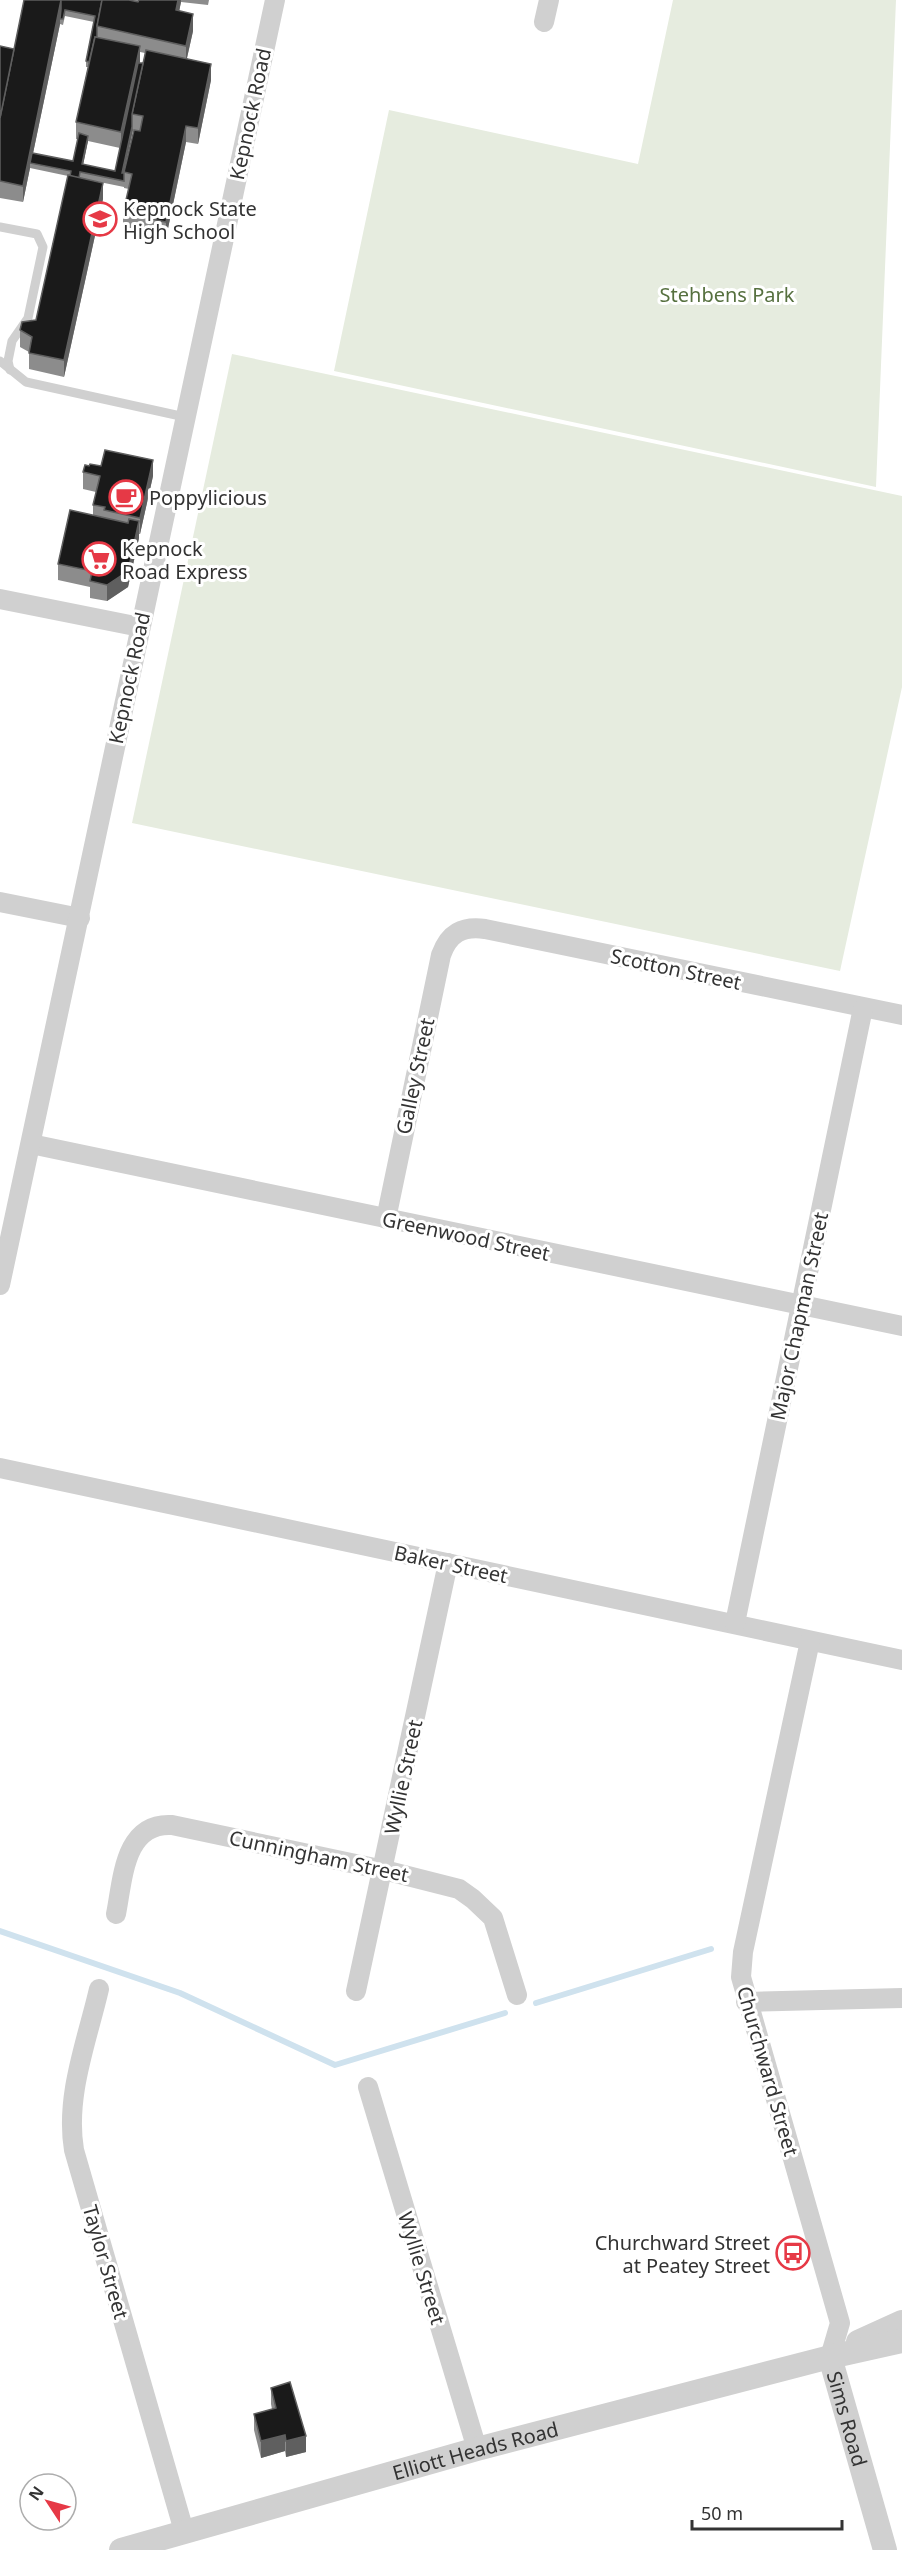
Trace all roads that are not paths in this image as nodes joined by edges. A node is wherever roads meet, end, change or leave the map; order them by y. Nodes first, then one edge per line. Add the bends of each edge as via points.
1 (275, 0) edge
2 (549, 0) edge
3 (544, 22) dead end
4 (0, 227) edge
5 (0, 361) edge
6 (10, 370) junction
7 (185, 417) junction
8 (0, 599) edge
9 (140, 627) junction
10 (0, 902) edge
11 (80, 918) junction
12 (452, 935) joint
13 (863, 1008) junction
14 (902, 1015) edge
15 (31, 1144) junction
16 (386, 1219) junction
17 (6, 1228) edge
18 (0, 1285) edge
19 (802, 1305) junction
20 (902, 1326) edge
21 (0, 1468) edge
22 (448, 1563) junction
23 (735, 1623) junction
24 (810, 1641) junction
25 (902, 1660) edge
26 (384, 1869) junction
27 (116, 1914) dead end
28 (99, 1989) dead end
29 (356, 1991) dead end
30 (517, 1995) dead end
31 (902, 1998) edge
32 (746, 2002) junction
33 (368, 2087) dead end
34 (902, 2322) edge
35 (902, 2341) edge
36 (830, 2357) junction
37 (477, 2450) junction
38 (184, 2531) junction
39 (120, 2550) edge
40 (885, 2550) edge

1 - 7 street, Kepnock Road
2 - 3 street
4 - 6 lane via 37,234 43,247 28,318 12,341
5 - 6 lane
6 - 7 lane via 26,382
7 - 9 street, Kepnock Road
8 - 9 street
9 - 11 street, Kepnock Road
10 - 11 street
11 - 15 street, Kepnock Road
12 - 13 street, Scotton Street via 463,929 485,929
12 - 16 street, Galley Street via 438,966
13 - 14 street, Scotton Street
13 - 19 street, Major Chapman Street
15 - 16 street, Greenwood Street
15 - 17 street, Kepnock Road
16 - 19 street, Greenwood Street
17 - 18 street, Kepnock Road
19 - 20 street, Greenwood Street
19 - 23 street, Major Chapman Street
21 - 22 street, Baker Street
22 - 23 street, Baker Street
22 - 26 street, Wyllie Street
23 - 24 street, Baker Street
24 - 25 street, Baker Street
24 - 32 street, Churchward Street via 743,1952 741,1977
26 - 27 street, Cunningham Street via 172,1825 138,1827
26 - 29 street, Wyllie Street
26 - 30 street, Cunningham Street via 479,1891 493,1918
28 - 38 street, Taylor Street via 72,2102 70,2128
31 - 32 street
32 - 36 street, Churchward Street via 840,2324
33 - 37 street, Wyllie Street
34 - 36 street, Elliott Heads Road
35 - 36 street, Elliott Heads Road
36 - 37 street, Elliott Heads Road
36 - 40 street, Sims Road
37 - 38 street, Elliott Heads Road
38 - 39 street, Elliott Heads Road

